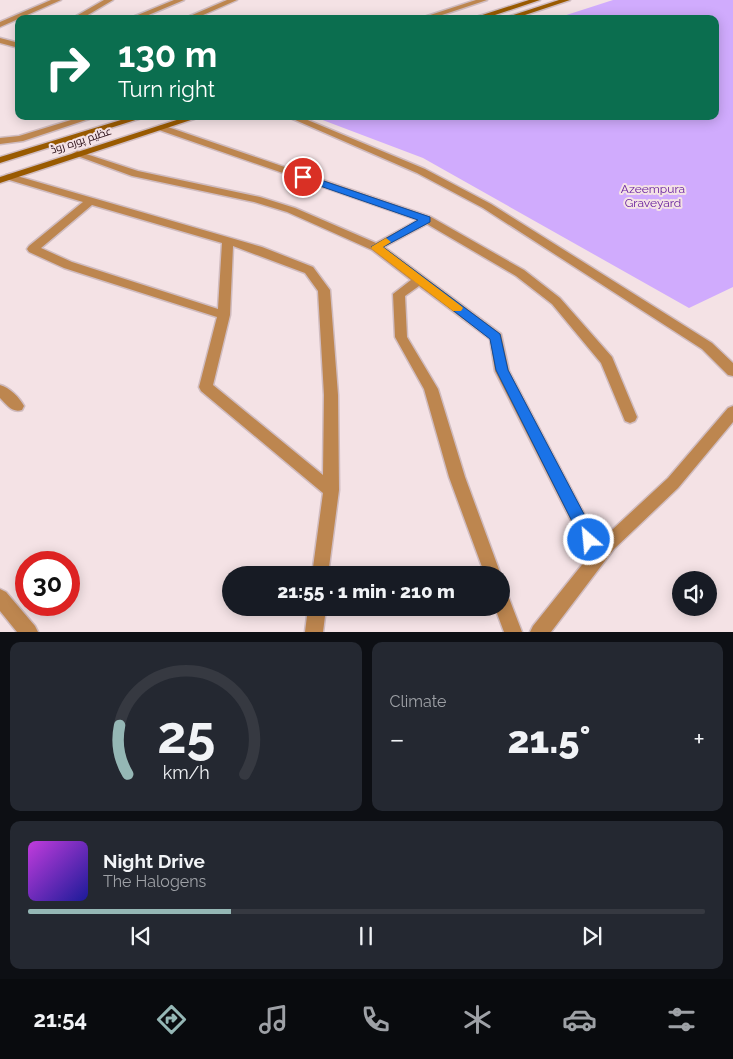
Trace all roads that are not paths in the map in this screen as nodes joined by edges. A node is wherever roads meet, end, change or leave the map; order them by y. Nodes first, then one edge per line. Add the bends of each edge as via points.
1 (57, 0) edge
2 (109, 0) edge
3 (180, 0) edge
4 (233, 0) edge
5 (482, 0) edge
6 (536, 0) edge
7 (566, 0) edge
8 (23, 15) edge
9 (82, 15) edge
10 (142, 15) edge
11 (197, 15) edge
12 (435, 15) edge
13 (487, 15) edge
14 (519, 15) edge
15 (15, 18) edge
16 (0, 25) edge
17 (0, 40) edge
18 (15, 44) edge
19 (81, 120) edge
20 (131, 120) edge
21 (187, 120) edge
22 (300, 120) edge
23 (162, 128) junction
24 (0, 141) edge
25 (76, 154) junction
26 (0, 160) edge
27 (5, 179) edge
28 (92, 200) junction
29 (426, 219) junction
30 (228, 241) junction
31 (376, 247) junction
32 (419, 280) junction
33 (224, 315) junction
34 (733, 371) edge
35 (0, 390) edge
36 (17, 406) dead end
37 (733, 412) edge
38 (630, 417) dead end
39 (330, 490) junction
40 (598, 557) junction
41 (321, 566) edge
42 (489, 566) edge
43 (0, 598) edge
44 (316, 616) edge
45 (507, 616) edge
46 (28, 632) edge
47 (314, 632) edge
48 (513, 632) edge
49 (539, 632) edge

1 - 8 street
2 - 9 street
3 - 10 street
4 - 11 street
5 - 12 street
6 - 13 main road
7 - 14 main road
15 - 16 street
17 - 18 street
19 - 24 street via 28,137
20 - 26 main road, عظیم پورہ روڈ
21 - 23 main road, عظیم پورہ روڈ
22 - 34 street via 421,171 488,206 707,346
23 - 25 main road, عظیم پورہ روڈ
23 - 29 street
25 - 27 main road, عظیم پورہ روڈ
25 - 31 street via 136,174 256,199 291,210
27 - 28 street
28 - 30 street
28 - 33 street via 33,250 68,265
29 - 31 street
29 - 38 street via 520,272 556,301 607,361
30 - 33 street
30 - 39 street via 308,270 324,290 331,395
31 - 32 street
32 - 40 street via 496,337 502,370
32 - 42 street via 399,294 401,337 431,389
33 - 39 street via 206,387
35 - 36 street
37 - 40 street via 673,483
39 - 41 street
40 - 49 street
43 - 46 street
44 - 47 street
45 - 48 street

